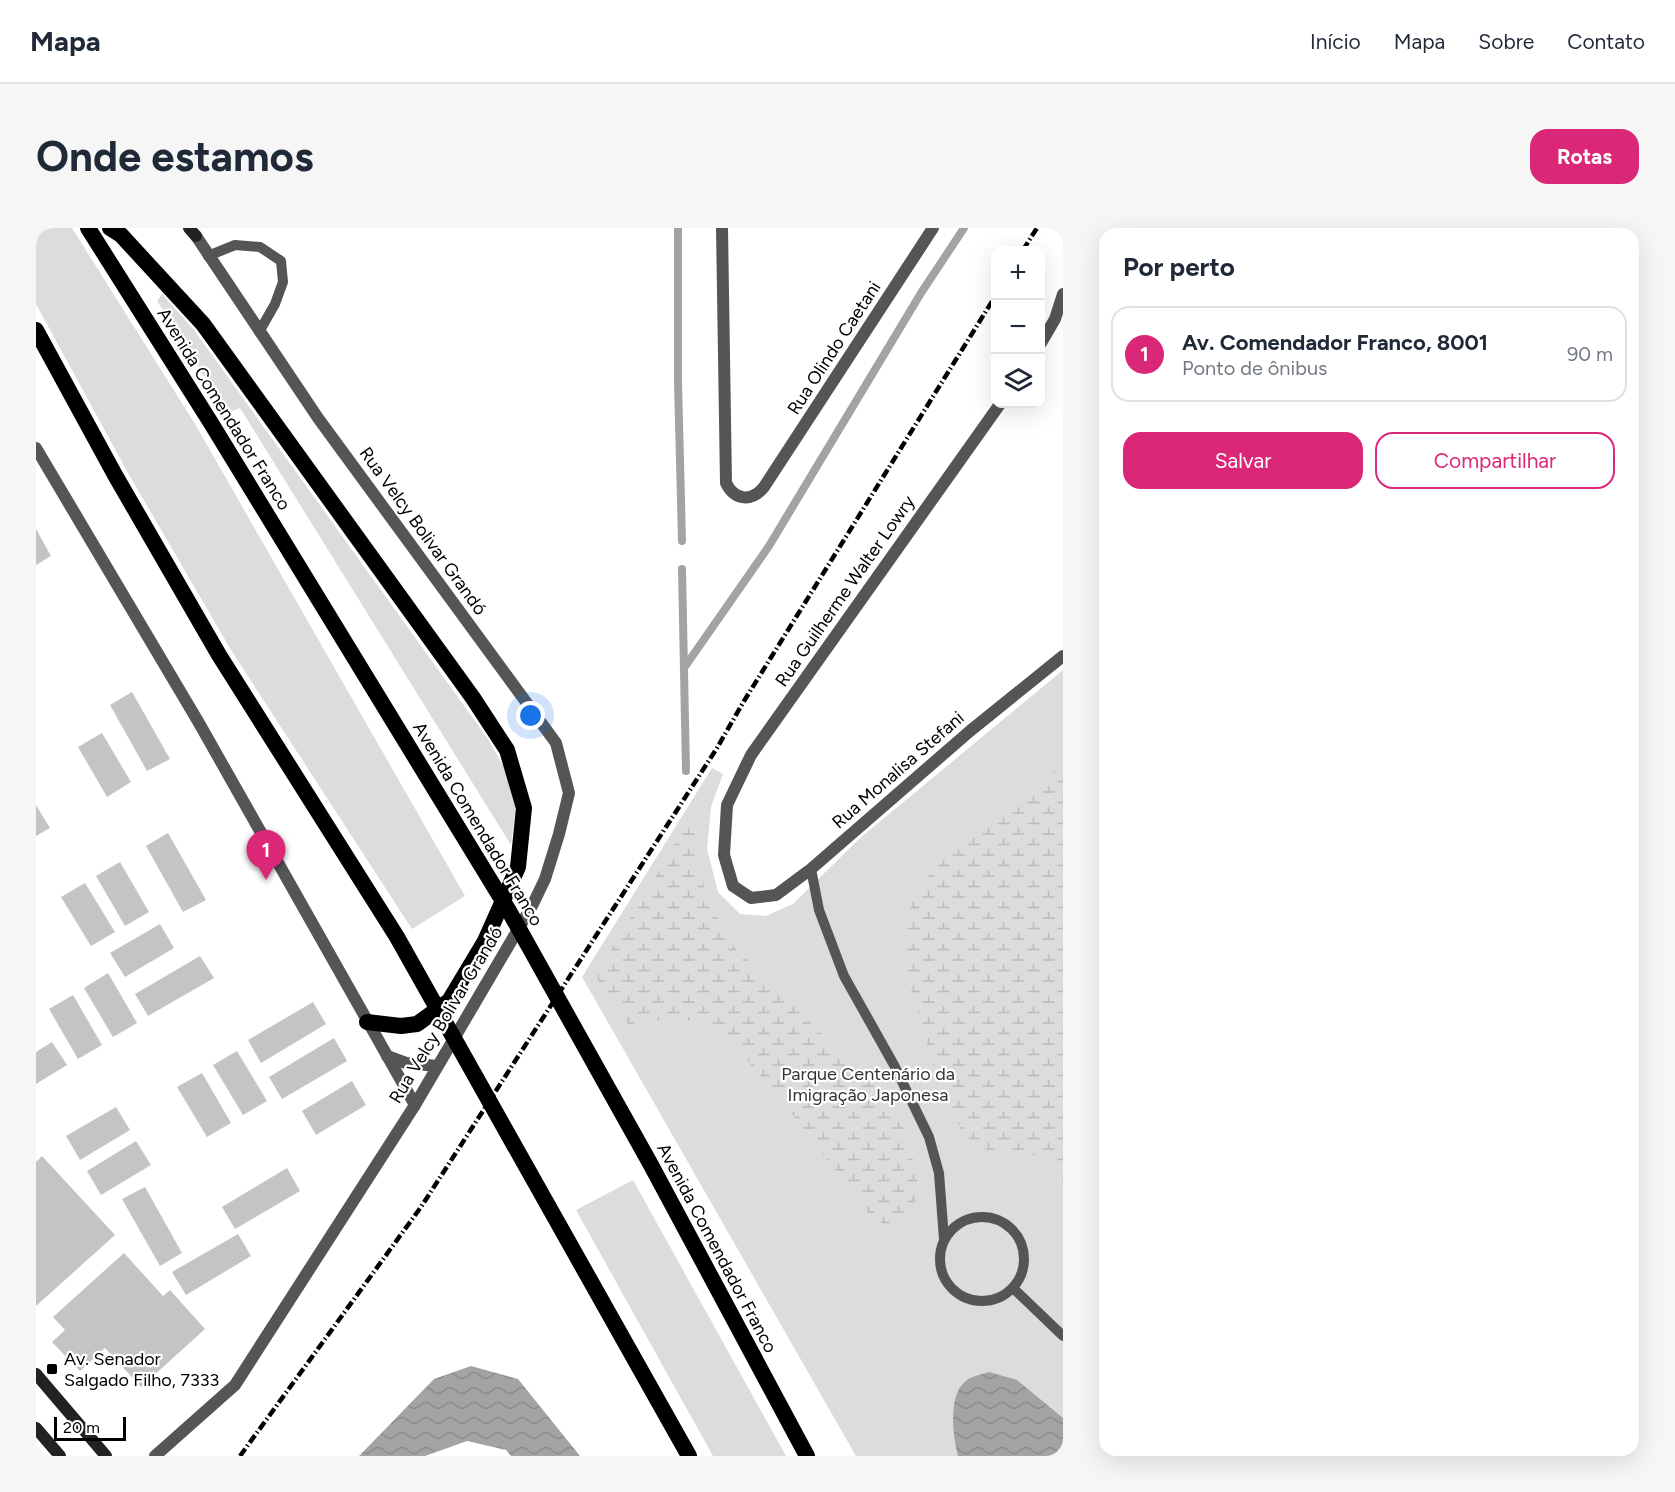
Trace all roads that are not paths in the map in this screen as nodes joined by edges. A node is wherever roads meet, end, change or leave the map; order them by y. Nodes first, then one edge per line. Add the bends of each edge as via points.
1 (87, 228) edge
2 (110, 228) edge
3 (722, 228) edge
4 (933, 228) edge
5 (193, 231) edge
6 (208, 256) junction
7 (1063, 294) edge
8 (36, 330) edge
9 (259, 332) junction
10 (1045, 336) edge
11 (997, 408) edge
12 (36, 448) edge
13 (1063, 656) edge
14 (811, 869) junction
15 (751, 898) joint
16 (367, 1022) junction
17 (387, 1056) junction
18 (437, 1066) junction
19 (415, 1105) junction
20 (944, 1239) junction
21 (1013, 1288) junction
22 (1063, 1336) edge
23 (36, 1374) edge
24 (36, 1428) edge
25 (60, 1456) edge
26 (106, 1456) edge
27 (155, 1456) edge
28 (689, 1456) edge
29 (807, 1456) edge

1 - 29 highway, Avenida Comendador Franco via 211,423 508,911 651,1165
2 - 16 highway via 121,235 203,324 507,750 524,808 518,867 485,941 449,1001 417,1024
3 - 4 street, Rua Olindo Caetani via 726,483 741,498 758,495 764,487
5 - 6 street, Rua Velcy Bolivar Grandó
6 - 9 street, Rua Velcy Bolivar Grandó
6 - 9 lane via 236,245 260,247 281,261 283,282
7 - 10 street
8 - 28 highway via 219,655 397,937
9 - 18 street, Rua Velcy Bolivar Grandó via 556,743 569,793 545,879 533,904
11 - 15 street, Rua Guilherme Walter Lowry via 751,755 728,805 724,855 733,886
12 - 16 street via 199,723
13 - 14 street, Rua Monalisa Stefani via 970,730
14 - 15 street, Rua Monalisa Stefani via 776,895
14 - 20 lane via 819,910 844,976 929,1137 939,1173
16 - 17 street
17 - 18 street via 406,1064
17 - 19 street
18 - 19 street, Rua Velcy Bolivar Grandó
19 - 27 street, Rua Velcy Bolivar Grandó via 236,1385
20 - 21 lane via 940,1267 953,1290 977,1301 1003,1296
20 - 21 lane via 965,1220 979,1216 1007,1224 1017,1234 1025,1262
21 - 22 lane
23 - 26 main road
24 - 25 main road

